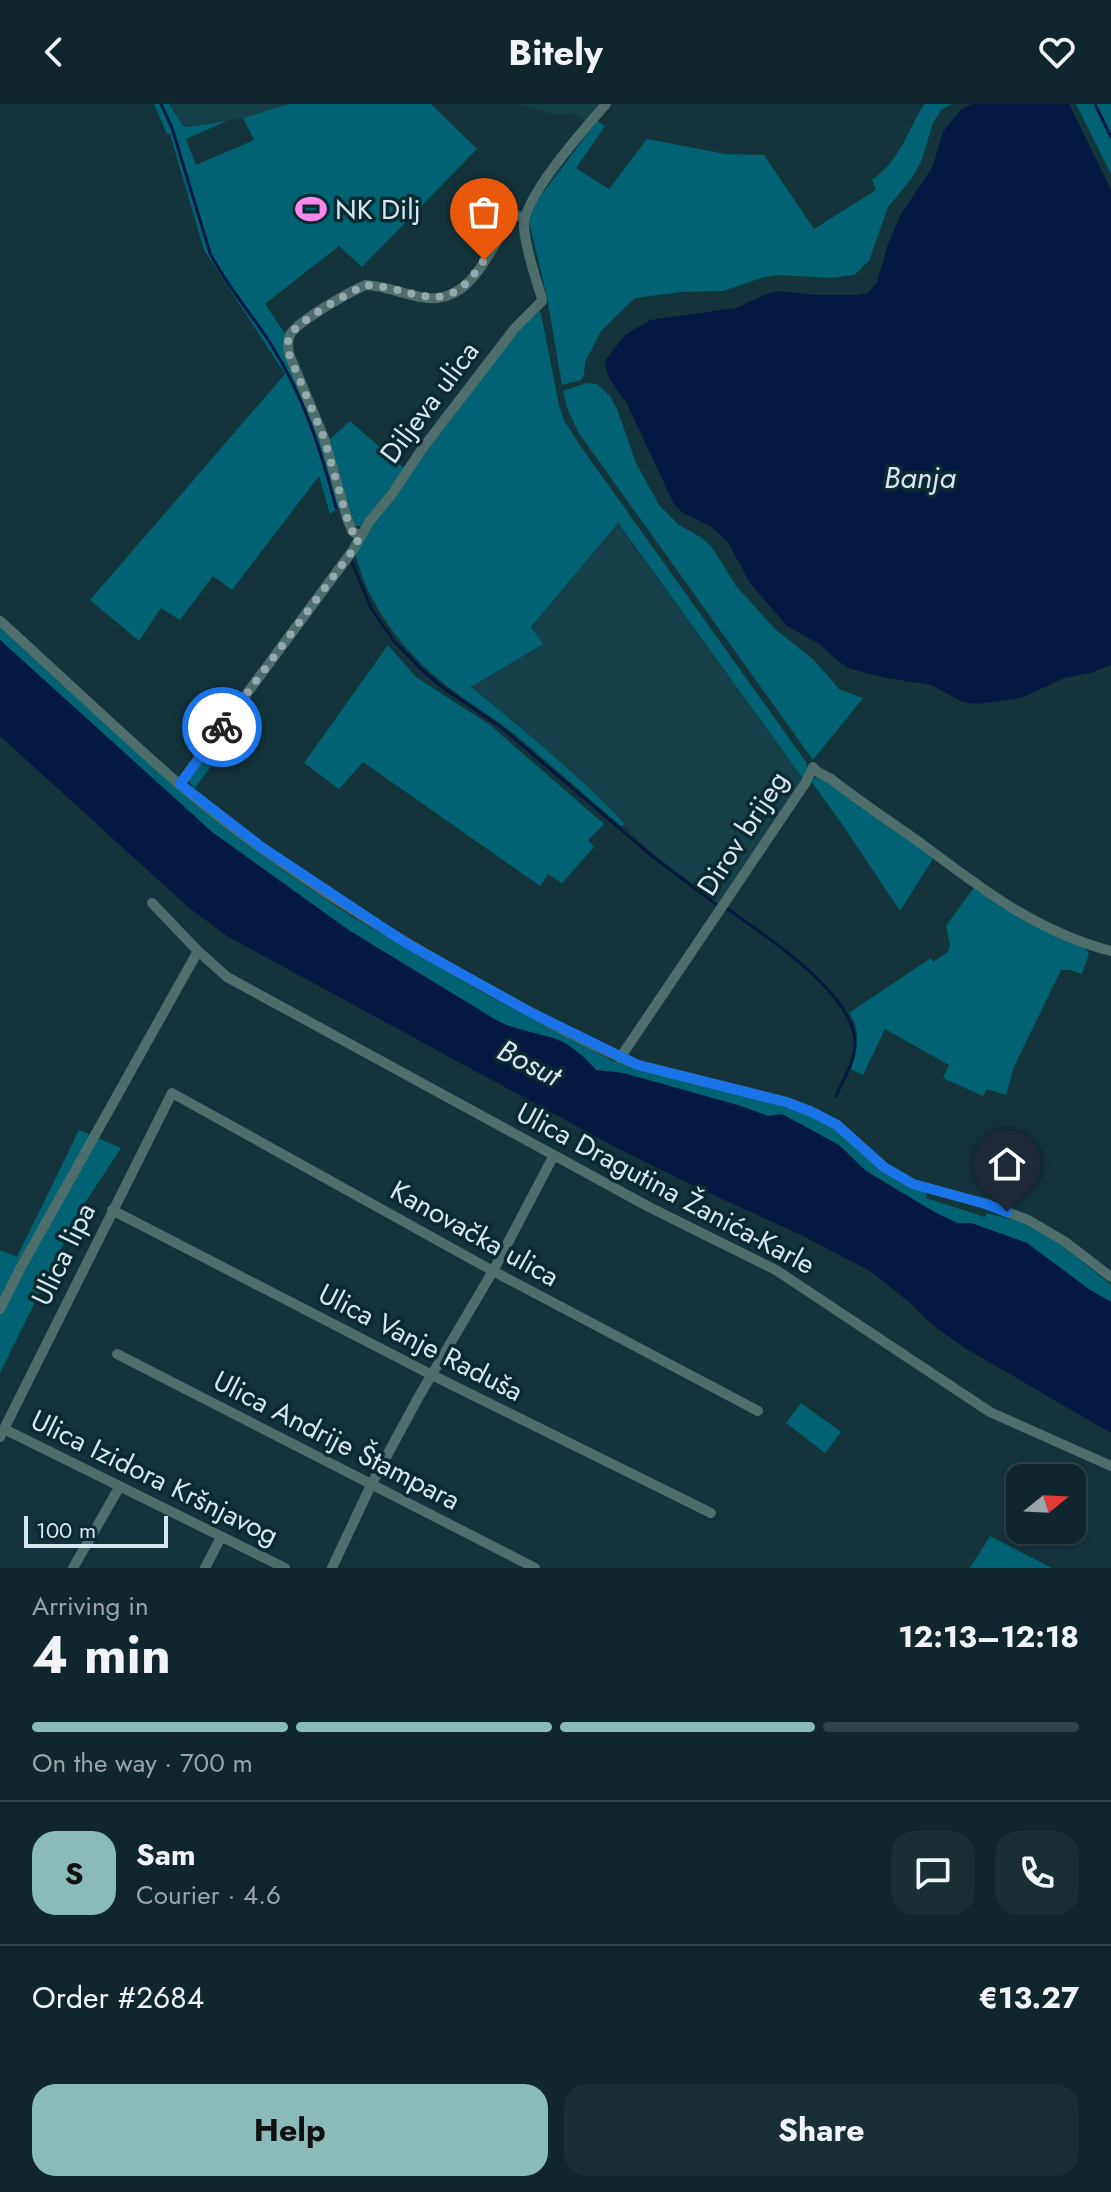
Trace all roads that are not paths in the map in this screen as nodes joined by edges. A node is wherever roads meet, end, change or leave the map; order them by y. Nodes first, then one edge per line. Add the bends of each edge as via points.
1 (606, 104) edge
2 (525, 217) junction
3 (360, 536) junction
4 (0, 621) edge
5 (180, 784) junction
6 (152, 903) dead end
7 (198, 951) junction
8 (1111, 951) edge
9 (620, 1058) junction
10 (172, 1093) joint
11 (554, 1155) junction
12 (112, 1210) junction
13 (493, 1271) junction
14 (1111, 1277) edge
15 (0, 1309) edge
16 (117, 1354) dead end
17 (430, 1374) junction
18 (758, 1411) dead end
19 (2, 1433) edge
20 (1111, 1466) edge
21 (371, 1485) junction
22 (120, 1486) junction
23 (711, 1513) dead end
24 (221, 1537) junction
25 (73, 1568) edge
26 (205, 1568) edge
27 (285, 1568) edge
28 (332, 1568) edge
29 (535, 1568) edge

1 - 2 street, Diljeva ulica via 531,201
2 - 3 street, Diljeva ulica via 542,300 496,352
2 - 3 street, Diljeva ulica via 510,219 473,277 457,291 432,298 366,285 290,334 289,354 324,438 352,531
3 - 5 street, Diljeva ulica
4 - 5 street
5 - 9 street via 263,848 406,943
6 - 7 street, Ulica Dragutina Žanića-Karle
7 - 11 street, Ulica Dragutina Žanića-Karle via 227,977
7 - 15 street
8 - 9 street, Dirov brijeg via 1058,934 1010,907 813,767
9 - 14 street via 812,1112 913,1184 1028,1220
10 - 12 street, Ulica lipa
10 - 13 street, Kanovačka ulica
11 - 13 street
11 - 20 street, Ulica Dragutina Žanića-Karle via 776,1270 990,1412
12 - 17 street, Ulica Vanje Raduša
12 - 19 street, Ulica lipa
13 - 17 street
13 - 18 street, Kanovačka ulica
16 - 21 street, Ulica Andrije Štampara
17 - 21 street
17 - 23 street, Ulica Vanje Raduša
19 - 22 street, Ulica Izidora Kršnjavog
21 - 28 street
21 - 29 street, Ulica Andrije Štampara
22 - 24 street, Ulica Izidora Kršnjavog
22 - 25 street
24 - 26 street
24 - 27 street, Ulica Izidora Kršnjavog

